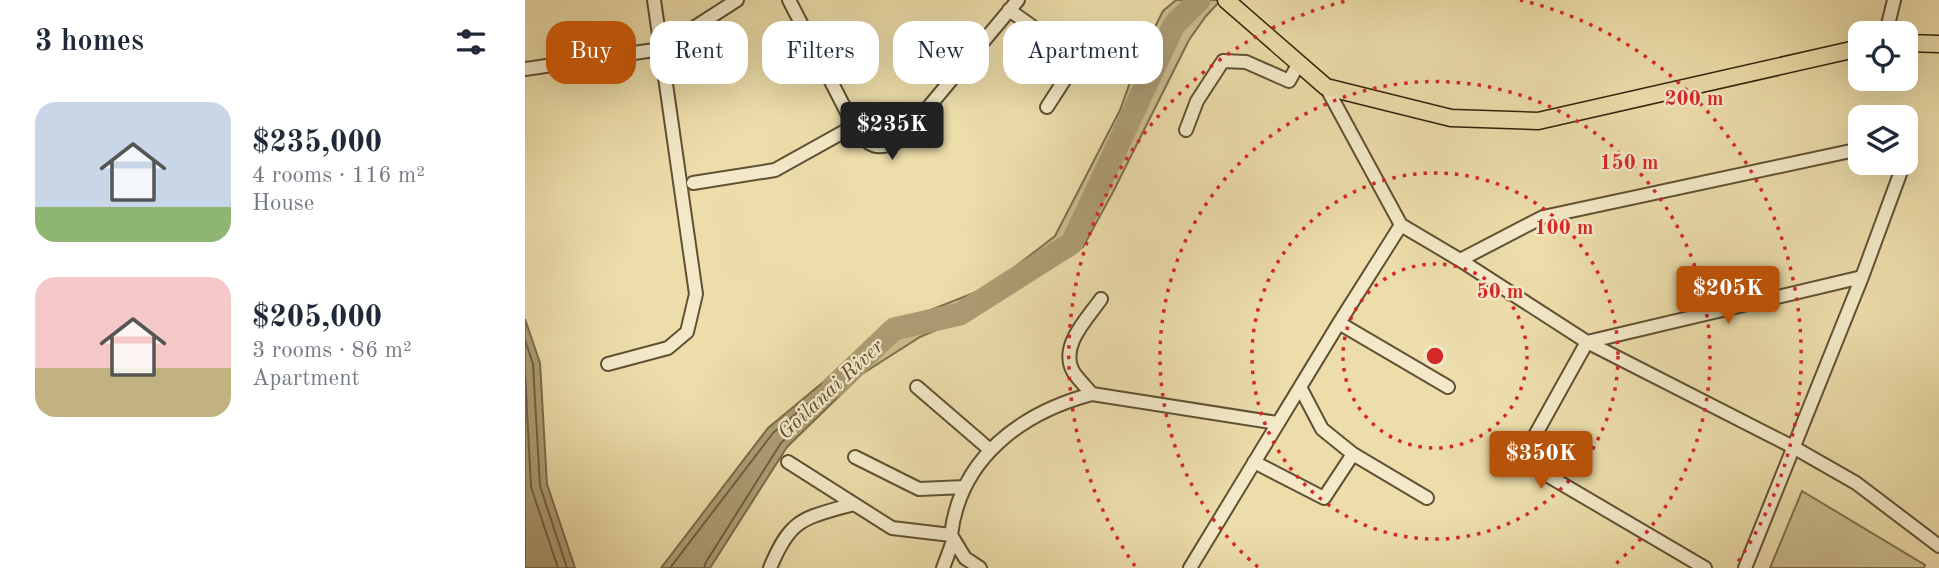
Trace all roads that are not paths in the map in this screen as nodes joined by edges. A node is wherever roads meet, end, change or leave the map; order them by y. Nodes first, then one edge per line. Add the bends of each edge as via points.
1 (655, 0) edge
2 (737, 0) edge
3 (789, 0) edge
4 (1226, 0) edge
5 (1893, 0) edge
6 (1013, 5) edge
7 (658, 21) edge
8 (704, 21) edge
9 (1889, 21) edge
10 (1918, 43) edge
11 (1939, 44) edge
12 (650, 51) edge
13 (1848, 51) edge
14 (1299, 63) junction
15 (525, 69) edge
16 (666, 84) edge
17 (1326, 87) junction
18 (1047, 107) dead end
19 (853, 126) junction
20 (1187, 130) dead end
21 (1848, 152) edge
22 (1900, 175) edge
23 (692, 183) dead end
24 (1401, 225) junction
25 (1460, 260) junction
26 (1862, 277) junction
27 (1101, 299) dead end
28 (1339, 323) junction
29 (1587, 342) junction
30 (608, 364) dead end
31 (917, 387) dead end
32 (1300, 387) junction
33 (1448, 387) dead end
34 (1092, 394) junction
35 (1277, 423) junction
36 (1793, 447) junction
37 (989, 449) junction
38 (1353, 454) junction
39 (855, 457) dead end
40 (1254, 462) junction
41 (788, 463) dead end
42 (965, 487) junction
43 (1427, 498) dead end
44 (853, 504) junction
45 (952, 538) junction
46 (1939, 544) edge
47 (770, 568) edge
48 (943, 568) edge
49 (980, 568) edge
50 (1190, 568) edge
51 (1705, 568) edge
52 (1745, 568) edge

1 - 7 street
2 - 8 street
3 - 19 street
4 - 14 main road
5 - 9 street
6 - 18 street via 1078,59
6 - 19 street via 901,140 872,146
10 - 11 main road
12 - 15 street
13 - 17 main road via 1538,121 1451,118
14 - 17 main road
14 - 20 street via 1289,81 1246,62 1223,61 1197,102
16 - 30 street via 696,294 687,332 668,348
17 - 24 street
19 - 23 street via 775,170
21 - 25 street via 1543,217
22 - 26 street
24 - 25 street
24 - 28 street
25 - 29 street
26 - 29 street
26 - 36 street
27 - 34 street via 1075,335 1068,356 1073,371
28 - 32 street
28 - 33 street
29 - 36 street
29 - 51 street via 1533,439 1541,471
31 - 37 street
32 - 35 street
32 - 38 street via 1322,429
34 - 35 street
34 - 37 street via 1064,401
35 - 40 street
36 - 46 street via 1856,483
36 - 52 street
37 - 42 street
38 - 40 street via 1324,498
38 - 43 street
39 - 42 street via 919,489
40 - 50 street
41 - 44 street
42 - 45 street
44 - 45 street via 892,528
44 - 47 street via 801,520 781,541
45 - 48 street
45 - 49 street via 965,558

